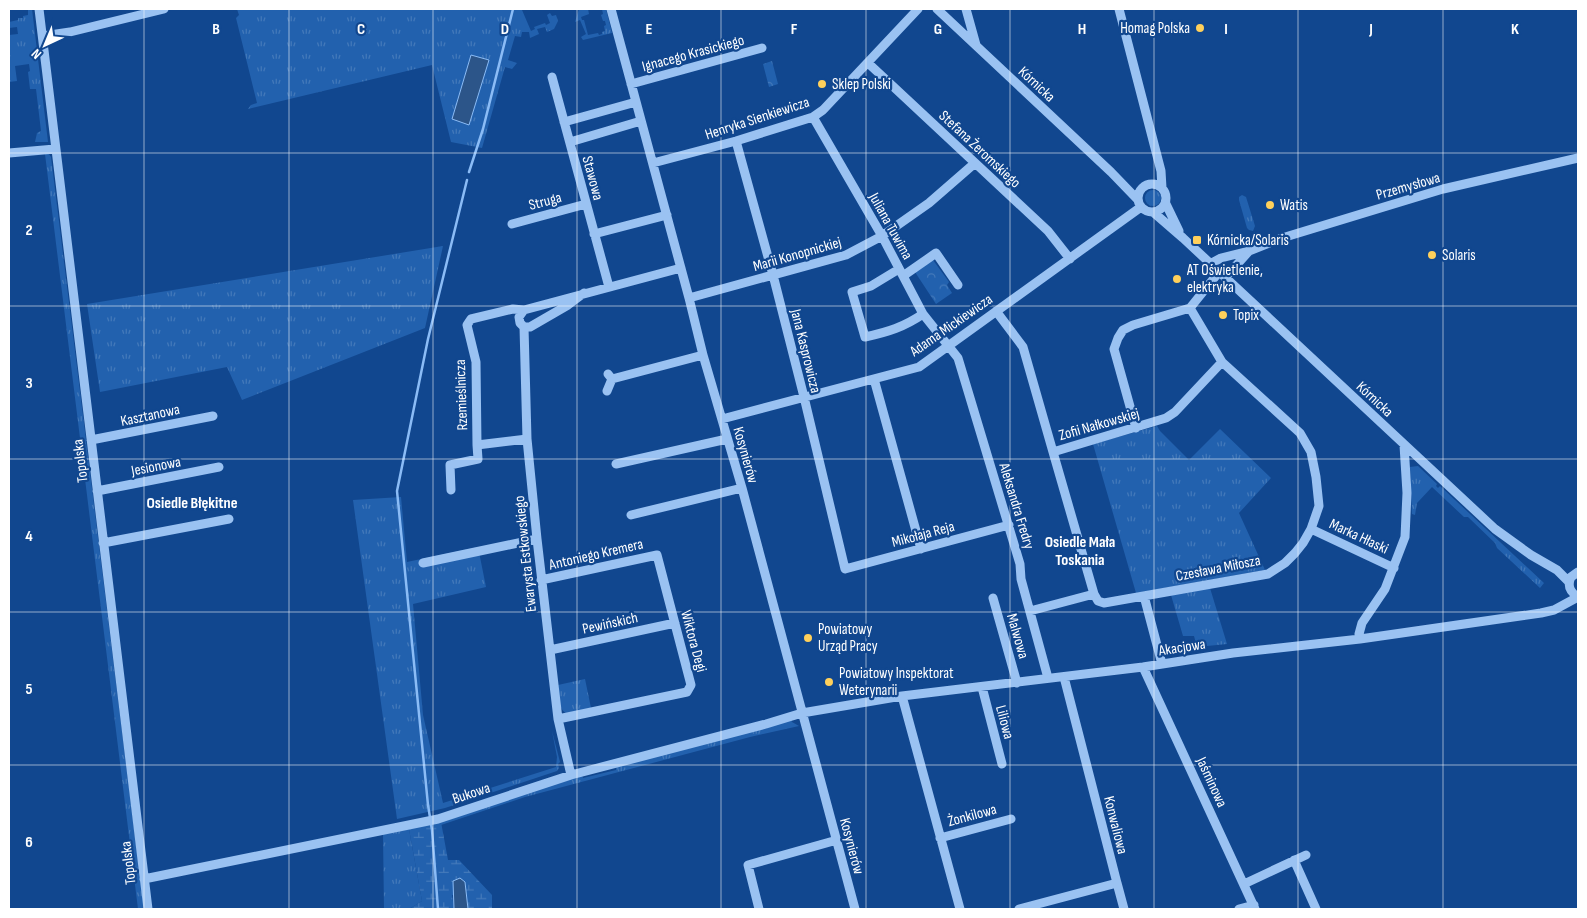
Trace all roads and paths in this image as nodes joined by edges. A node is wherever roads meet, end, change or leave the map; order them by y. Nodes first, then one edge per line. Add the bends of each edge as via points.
1 (39, 9) edge
2 (164, 9) edge
3 (611, 9) edge
4 (918, 9) edge
5 (936, 9) edge
6 (1119, 9) edge
7 (967, 13) edge
8 (958, 29) junction
9 (42, 36) junction
10 (976, 45) junction
11 (762, 48) dead end
12 (868, 63) junction
13 (552, 77) dead end
14 (631, 84) junction
15 (636, 102) junction
16 (813, 117) junction
17 (641, 121) junction
18 (564, 122) junction
19 (736, 141) junction
20 (570, 142) junction
21 (55, 149) junction
22 (9, 153) edge
23 (1578, 158) edge
24 (1158, 161) junction
25 (653, 163) junction
26 (974, 163) junction
27 (1119, 180) junction
28 (1153, 184) junction
29 (1142, 188) junction
30 (1162, 188) junction
31 (1139, 203) junction
32 (586, 204) junction
33 (1166, 204) junction
34 (1153, 212) junction
35 (667, 215) junction
36 (512, 224) dead end
37 (594, 234) junction
38 (882, 236) junction
39 (1183, 238) junction
40 (1249, 251) junction
41 (1070, 259) junction
42 (1210, 264) junction
43 (681, 268) junction
44 (901, 273) junction
45 (773, 275) junction
46 (1222, 275) junction
47 (958, 285) dead end
48 (609, 287) junction
49 (584, 293) junction
50 (689, 298) junction
51 (1190, 308) junction
52 (524, 310) junction
53 (996, 311) junction
54 (923, 314) junction
55 (524, 327) junction
56 (948, 346) junction
57 (703, 355) junction
58 (1222, 362) junction
59 (874, 379) junction
60 (607, 391) dead end
61 (804, 397) junction
62 (213, 416) dead end
63 (722, 419) junction
64 (1136, 428) junction
65 (527, 439) junction
66 (727, 439) junction
67 (91, 440) junction
68 (477, 445) junction
69 (1404, 445) junction
70 (1053, 452) junction
71 (616, 464) dead end
72 (219, 467) dead end
73 (742, 488) junction
74 (451, 490) dead end
75 (97, 492) junction
76 (631, 514) dead end
77 (229, 519) dead end
78 (1009, 525) junction
79 (1311, 529) junction
80 (537, 540) junction
81 (104, 543) junction
82 (921, 549) junction
83 (657, 555) joint
84 (423, 563) dead end
85 (1394, 568) junction
86 (845, 570) joint
87 (1556, 570) junction
88 (1576, 573) edge
89 (541, 580) junction
90 (1574, 592) edge
91 (1094, 594) junction
92 (1144, 596) junction
93 (993, 598) dead end
94 (1030, 611) junction
95 (675, 623) junction
96 (1360, 639) junction
97 (550, 650) junction
98 (1162, 664) junction
99 (1143, 667) junction
100 (1064, 677) junction
101 (1048, 678) junction
102 (1018, 683) junction
103 (982, 687) junction
104 (902, 696) junction
105 (802, 713) junction
106 (558, 720) junction
107 (1002, 764) dead end
108 (571, 776) junction
109 (1011, 819) dead end
110 (940, 838) junction
111 (837, 840) junction
112 (1306, 855) dead end
113 (1294, 860) junction
114 (144, 879) junction
115 (1116, 883) junction
116 (1244, 884) junction
117 (1254, 907) edge
118 (148, 909) edge
119 (759, 909) edge
120 (855, 909) edge
121 (960, 909) edge
122 (1019, 909) edge
123 (1124, 909) edge
124 (1239, 909) edge
125 (1316, 909) edge

1 - 9 street, Topolska
2 - 9 street
3 - 14 street, Kosynierów
4 - 12 street, Henryka Sienkiewicza
5 - 8 street, Kórnicka
6 - 24 street
7 - 8 street
7 - 10 street
8 - 10 street, Kórnicka
9 - 21 street, Topolska
10 - 27 street, Kórnicka
11 - 14 street, Ignacego Krasickiego
12 - 16 street, Henryka Sienkiewicza
12 - 26 street, Stefana Żeromskiego
13 - 18 street, Stawowa
14 - 15 street, Kosynierów
15 - 17 street, Kosynierów
15 - 18 street
16 - 19 street, Henryka Sienkiewicza
16 - 38 street, Juliana Tuwima
17 - 20 street
17 - 25 street, Kosynierów
18 - 20 street, Stawowa
19 - 25 street, Henryka Sienkiewicza
19 - 45 street, Jana Kasprowicza
20 - 32 street, Stawowa
21 - 22 street
21 - 67 street, Topolska
23 - 40 street, Przemysłowa via 1444,189 1290,235
24 - 28 street
24 - 30 street
25 - 35 street, Kosynierów
26 - 38 street, Marii Konopnickiej via 929,203
26 - 41 street, Stefana Żeromskiego via 1048,231
27 - 29 street, Kórnicka
27 - 31 street, Kórnicka
28 - 29 street
28 - 30 street
29 - 31 street
30 - 33 street
31 - 34 street via 1144,210
31 - 41 street, Adama Mickiewicza
32 - 36 street, Struga
32 - 37 street, Stawowa
33 - 34 street
33 - 39 street, Kórnicka
34 - 39 street, Kórnicka
35 - 37 street
35 - 43 street, Kosynierów
37 - 48 street, Stawowa
38 - 44 street, Juliana Tuwima
38 - 45 street, Marii Konopnickiej via 846,255
39 - 42 street, Kórnicka
40 - 42 street, Przemysłowa
40 - 46 street, Przemysłowa
41 - 53 street, Adama Mickiewicza
42 - 46 street, Kórnicka
43 - 48 street
43 - 50 street, Kosynierów
44 - 47 street via 936,253
44 - 54 street, Juliana Tuwima
44 - 54 street via 852,292 865,338 899,328
45 - 50 street, Marii Konopnickiej
45 - 61 street, Jana Kasprowicza
46 - 51 street, Przemysłowa
46 - 69 street, Kórnicka
48 - 49 street
49 - 52 street
49 - 55 street via 542,321
50 - 57 street, Kosynierów
51 - 58 street, Czesława Miłosza
51 - 64 street via 1133,325 1123,330 1118,338 1114,349
52 - 55 street, Ewarysta Estkowskiego via 519,317
52 - 68 street, Rzemieślnicza via 512,309 472,319 467,325 476,362
53 - 56 street, Adama Mickiewicza
53 - 70 street, Zofii Nałkowskiej via 1022,347
54 - 56 street, Juliana Tuwima
55 - 65 street, Ewarysta Estkowskiego
56 - 59 street, Adama Mickiewicza via 919,367
56 - 78 street, Aleksandra Fredry via 958,358
57 - 60 street via 610,376
57 - 63 street, Kosynierów
58 - 64 street, Zofii Nałkowskiej via 1175,412
58 - 79 street, Czesława Miłosza via 1300,433 1312,452 1319,506
59 - 61 street, Adama Mickiewicza
59 - 82 street
61 - 63 street, Adama Mickiewicza
61 - 86 street, Jana Kasprowicza
62 - 67 street, Kasztanowa
63 - 66 street, Kosynierów
64 - 70 street, Zofii Nałkowskiej
65 - 68 street, Rzemieślnicza
65 - 80 street, Ewarysta Estkowskiego
66 - 71 street
66 - 73 street, Kosynierów
67 - 75 street, Topolska
68 - 74 street via 478,459 450,465
69 - 85 street via 1405,537
69 - 87 street, Kórnicka via 1495,529
70 - 91 street
72 - 75 street, Jesionowa
73 - 76 street
73 - 105 street, Kosynierów
75 - 81 street, Topolska
77 - 81 street
78 - 82 street, Mikołaja Reja
78 - 94 street, Aleksandra Fredry
79 - 85 street, Marka Hłaski
79 - 92 street, Czesława Miłosza via 1295,553 1268,574
80 - 84 street
80 - 89 street, Ewarysta Estkowskiego
81 - 114 street, Topolska
82 - 86 street, Mikołaja Reja
83 - 89 street, Antoniego Kremera
83 - 95 street, Wiktora Degi
85 - 96 street via 1385,589 1362,623
87 - 88 street
87 - 90 street
88 - 90 street, Akacjowa
89 - 97 street, Ewarysta Estkowskiego
90 - 96 street, Akacjowa via 1565,606 1542,613
91 - 92 street, Czesława Miłosza via 1104,603
91 - 94 street
92 - 98 street
93 - 102 street, Malwowa
94 - 101 street, Aleksandra Fredry
95 - 97 street, Pewińskich
95 - 106 street, Wiktora Degi via 692,685 688,692
96 - 98 street, Akacjowa
97 - 106 street, Ewarysta Estkowskiego
98 - 99 street, Akacjowa
99 - 100 street, Akacjowa
99 - 116 street, Jaśminowa
100 - 101 street, Akacjowa
100 - 115 street, Konwaliowa
101 - 102 street, Akacjowa
102 - 103 street, Akacjowa
103 - 104 street, Akacjowa
103 - 107 street, Liliowa
104 - 105 street, Akacjowa
104 - 110 street
105 - 108 street, Bukowa
105 - 111 street, Kosynierów
106 - 108 street, Ewarysta Estkowskiego
108 - 114 street, Bukowa via 438,819
109 - 110 street, Żonkilowa
110 - 121 street
111 - 119 street via 748,865
111 - 120 street, Kosynierów
112 - 113 street
113 - 116 street
113 - 125 street
114 - 118 street, Topolska
115 - 122 street
115 - 123 street, Konwaliowa
116 - 117 street, Jaśminowa
117 - 124 street

